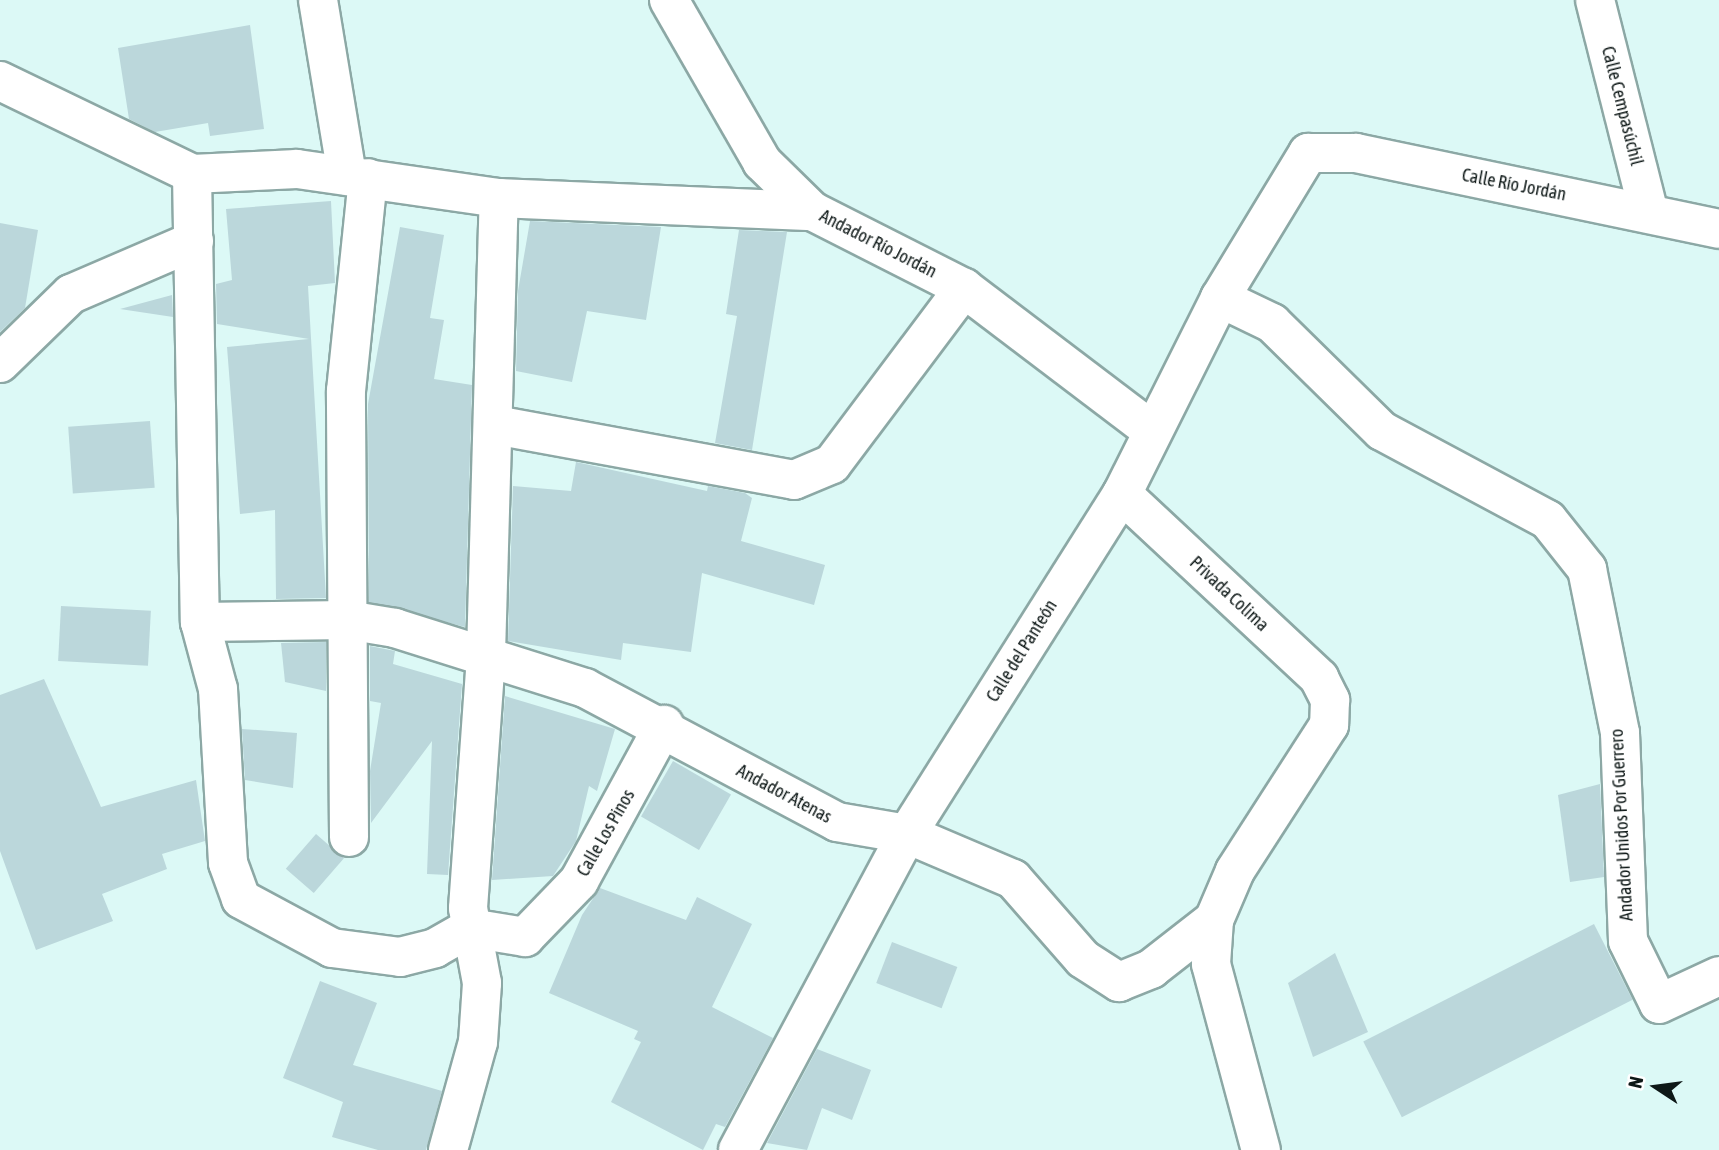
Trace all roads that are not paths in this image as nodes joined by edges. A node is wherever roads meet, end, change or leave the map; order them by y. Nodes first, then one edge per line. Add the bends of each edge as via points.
1 (318, 0) edge
2 (669, 0) edge
3 (1595, 0) edge
4 (0, 81) edge
5 (1308, 153) joint
6 (192, 174) junction
7 (357, 177) junction
8 (499, 198) junction
9 (812, 211) junction
10 (1649, 213) junction
11 (1719, 229) edge
12 (194, 241) junction
13 (964, 288) junction
14 (1220, 298) junction
15 (0, 363) edge
16 (495, 425) junction
17 (1150, 429) junction
18 (1122, 494) junction
19 (348, 620) junction
20 (200, 622) junction
21 (486, 654) junction
22 (664, 725) junction
23 (907, 834) junction
24 (349, 837) dead end
25 (1214, 920) junction
26 (470, 928) junction
27 (1718, 983) edge
28 (448, 1150) edge
29 (738, 1150) edge
30 (1261, 1150) edge

1 - 7 street
2 - 9 street, Andador Río Jordán via 762,162
3 - 10 street, Calle Cempasúchil
4 - 6 street
5 - 10 street, Calle Río Jordán via 1356,153
5 - 14 street, Calle del Panteón
6 - 7 street via 297,169
6 - 12 street
7 - 8 street
7 - 19 street via 346,391
8 - 9 street
8 - 16 street
9 - 13 street, Andador Río Jordán
10 - 11 street, Calle Río Jordán
12 - 15 street via 71,295
12 - 20 street
13 - 16 street via 832,464 794,480
13 - 17 street, Andador Río Jordán
14 - 17 street, Calle del Panteón
14 - 27 street, Andador Unidos Por Guerrero via 1272,323 1382,431 1549,520 1587,569 1620,733 1628,941 1659,1004
16 - 21 street
17 - 18 street, Calle del Panteón
18 - 23 street, Calle del Panteón
18 - 25 street, Privada Colima via 1320,678 1330,700 1329,725 1235,871
19 - 20 street, Andador Atenas
19 - 21 street, Andador Atenas
19 - 24 street
20 - 26 street via 218,690 228,863 241,898 332,948 400,957 435,948
21 - 22 street, Andador Atenas via 585,688
21 - 26 street
22 - 23 street, Andador Atenas via 836,821
22 - 26 street, Calle Los Pinos via 570,890 525,937
23 - 25 street, Andador Atenas via 1013,879 1083,960 1119,982 1151,969
23 - 29 street, Calle del Panteón
25 - 30 street via 1211,964
26 - 28 street via 482,983 478,1042

